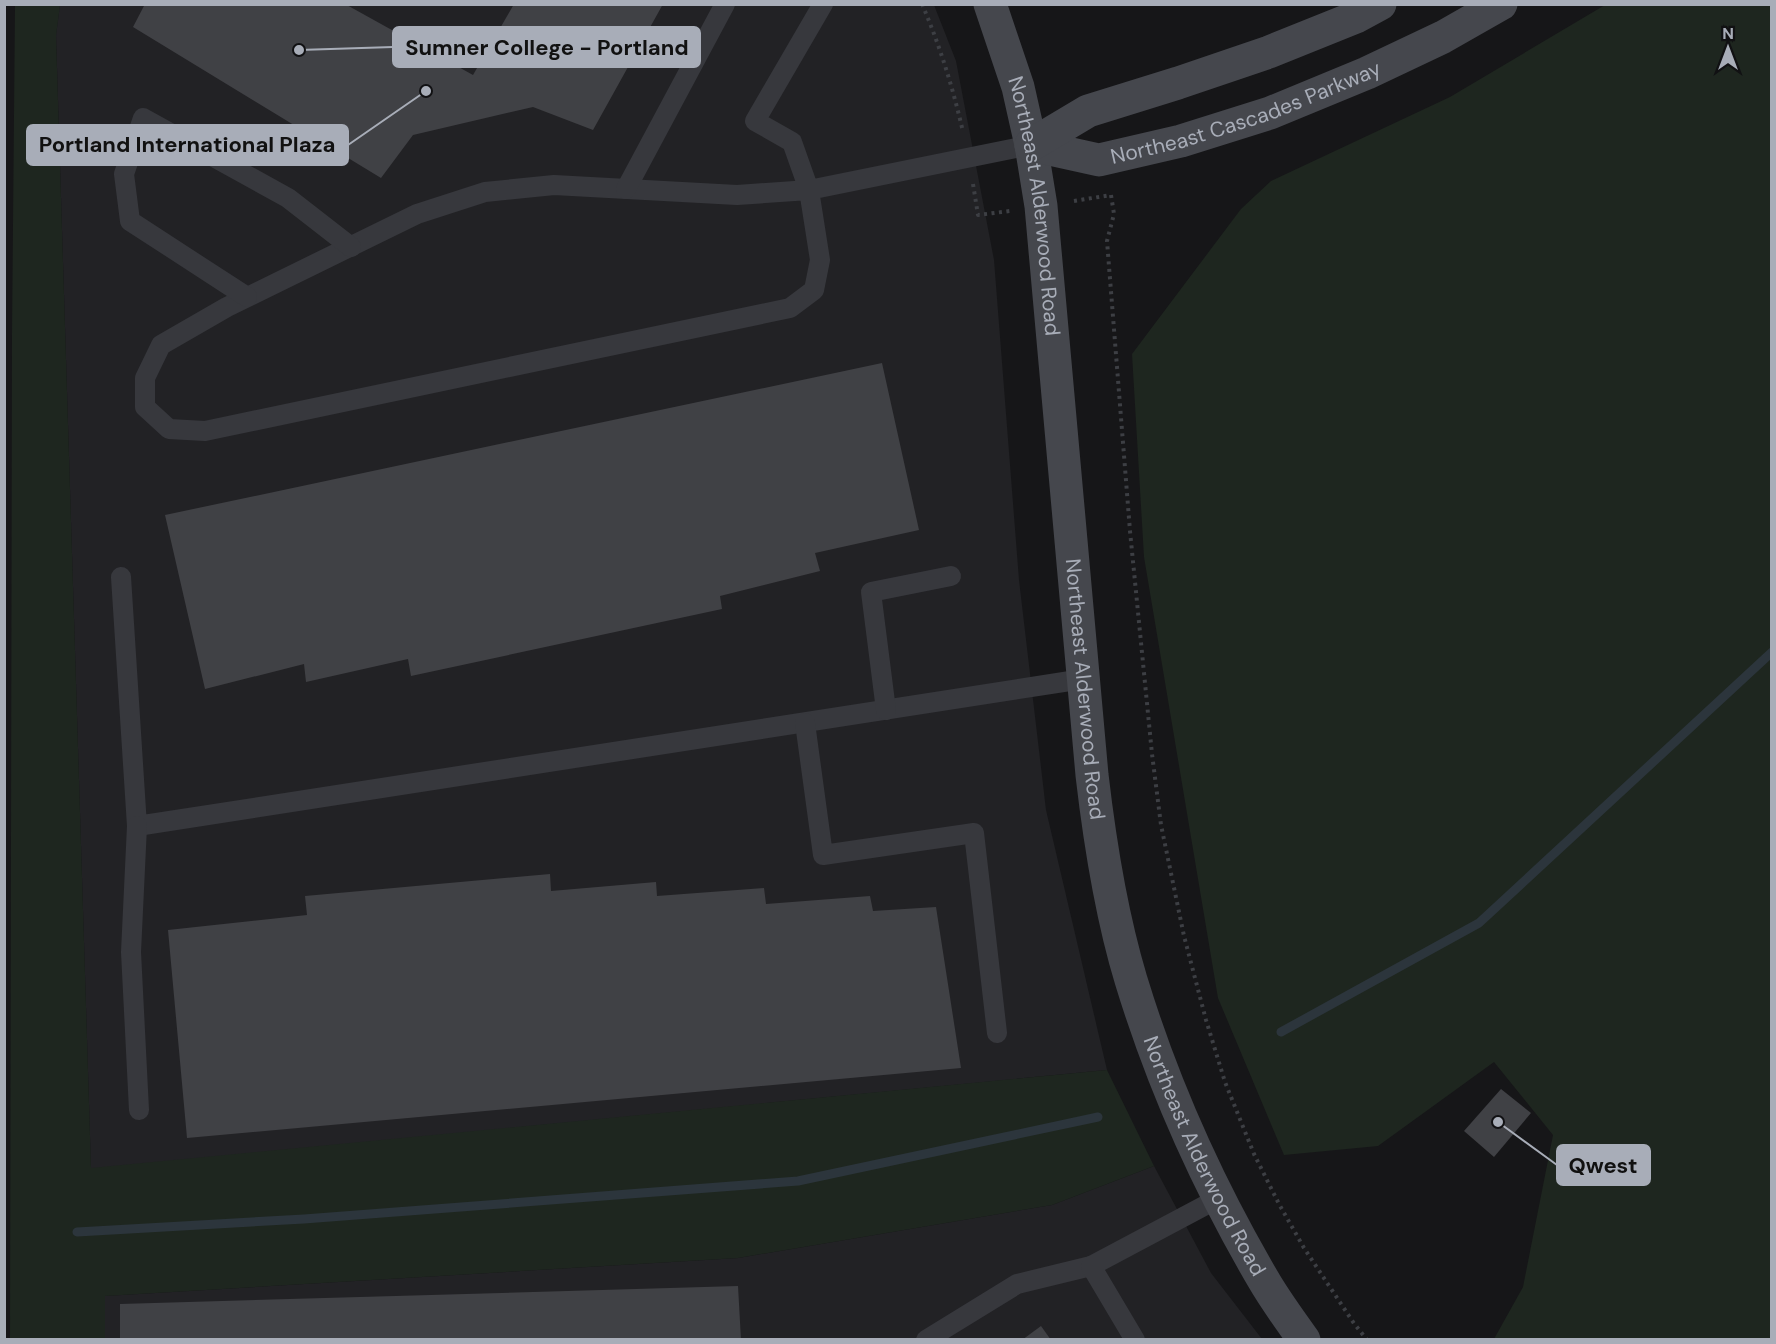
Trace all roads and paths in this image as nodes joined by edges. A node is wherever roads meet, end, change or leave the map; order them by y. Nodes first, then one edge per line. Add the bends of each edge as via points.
1 (724, 4) edge
2 (823, 4) edge
3 (922, 4) edge
4 (990, 4) edge
5 (1380, 4) edge
6 (1501, 4) edge
7 (1031, 145) junction
8 (969, 159) junction
9 (626, 189) junction
10 (809, 190) junction
11 (1111, 195) dead end
12 (978, 215) dead end
13 (351, 247) junction
14 (247, 297) junction
15 (951, 576) dead end
16 (121, 577) dead end
17 (1083, 679) junction
18 (886, 710) junction
19 (805, 723) junction
20 (137, 826) junction
21 (997, 1033) dead end
22 (139, 1110) dead end
23 (1219, 1198) junction
24 (1091, 1266) junction
25 (926, 1340) edge
26 (1135, 1340) edge
27 (1304, 1340) edge
28 (1367, 1340) edge

1 - 9 lane
2 - 10 lane via 755,122 792,142
3 - 8 path via 950,81
4 - 7 street, Northeast Alderwood Road via 1018,87
5 - 7 street via 1269,52 1088,111
6 - 7 street, Northeast Cascades Parkway via 1367,73 1270,113 1181,141 1099,160
7 - 8 lane
7 - 17 street, Northeast Alderwood Road via 1041,206
8 - 10 lane
8 - 12 path
9 - 10 lane via 737,195
9 - 13 lane via 554,185 485,192 417,214
10 - 14 lane via 820,260 814,290 790,308 205,431 169,429 145,407 145,378 161,345
11 - 28 path, Northeast Alderwood Road via 1114,214 1107,241 1108,263 1152,754 1161,825 1184,936 1225,1082 1254,1154 1305,1248
13 - 14 lane
13 - 14 lane via 288,198 144,118 124,174 130,221
15 - 18 lane via 871,592
16 - 20 lane
17 - 18 lane
17 - 23 street, Northeast Alderwood Road via 1100,843 1131,980 1188,1134
18 - 19 lane
19 - 20 lane
19 - 21 lane via 823,855 974,833
20 - 22 lane via 131,952
23 - 24 lane
23 - 27 street, Northeast Alderwood Road via 1264,1281
24 - 25 lane via 1017,1284
24 - 26 lane

